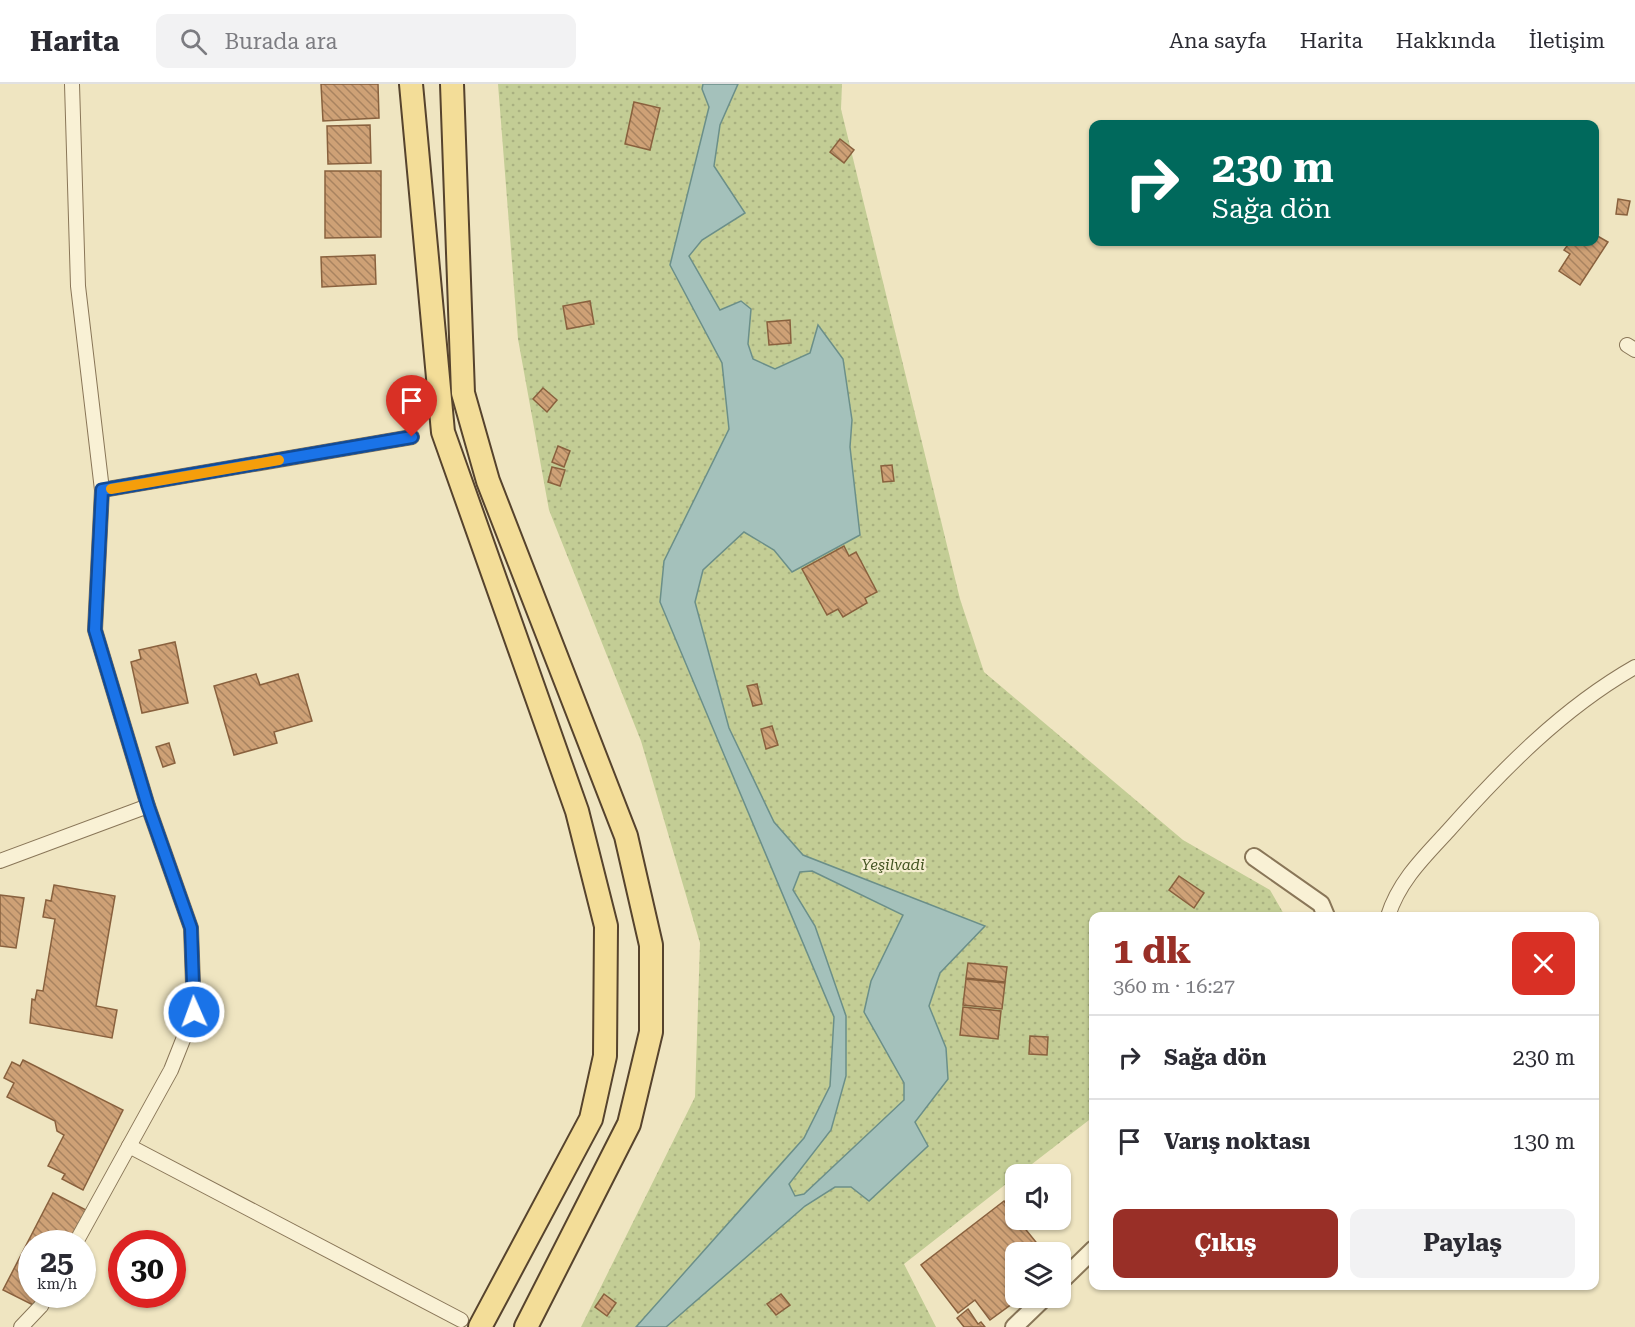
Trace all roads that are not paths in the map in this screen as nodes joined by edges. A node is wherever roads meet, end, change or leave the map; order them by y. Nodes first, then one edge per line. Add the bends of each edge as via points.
1 (72, 84) edge
2 (411, 84) edge
3 (452, 84) edge
4 (412, 437) dead end
5 (102, 490) junction
6 (1635, 668) edge
7 (148, 806) junction
8 (1254, 857) dead end
9 (0, 861) edge
10 (1324, 912) edge
11 (1390, 912) edge
12 (129, 1146) junction
13 (83, 1230) edge
14 (1089, 1254) edge
15 (1071, 1271) edge
16 (38, 1308) edge
17 (1034, 1308) edge
18 (471, 1323) edge
19 (21, 1327) edge
20 (526, 1327) edge
21 (1014, 1327) edge

1 - 5 street via 78,286
2 - 18 main road via 443,432 577,811 606,926 605,1056 591,1119
3 - 20 main road via 463,393 488,481 626,836 651,945 651,1032 629,1124
4 - 5 street
5 - 7 street via 95,630
6 - 11 street via 1558,721 1479,796 1405,879
7 - 9 street
7 - 12 street via 191,928 194,1012 171,1070
8 - 10 street via 1321,904
12 - 13 street
12 - 18 street
14 - 15 street
16 - 19 street
17 - 21 street

